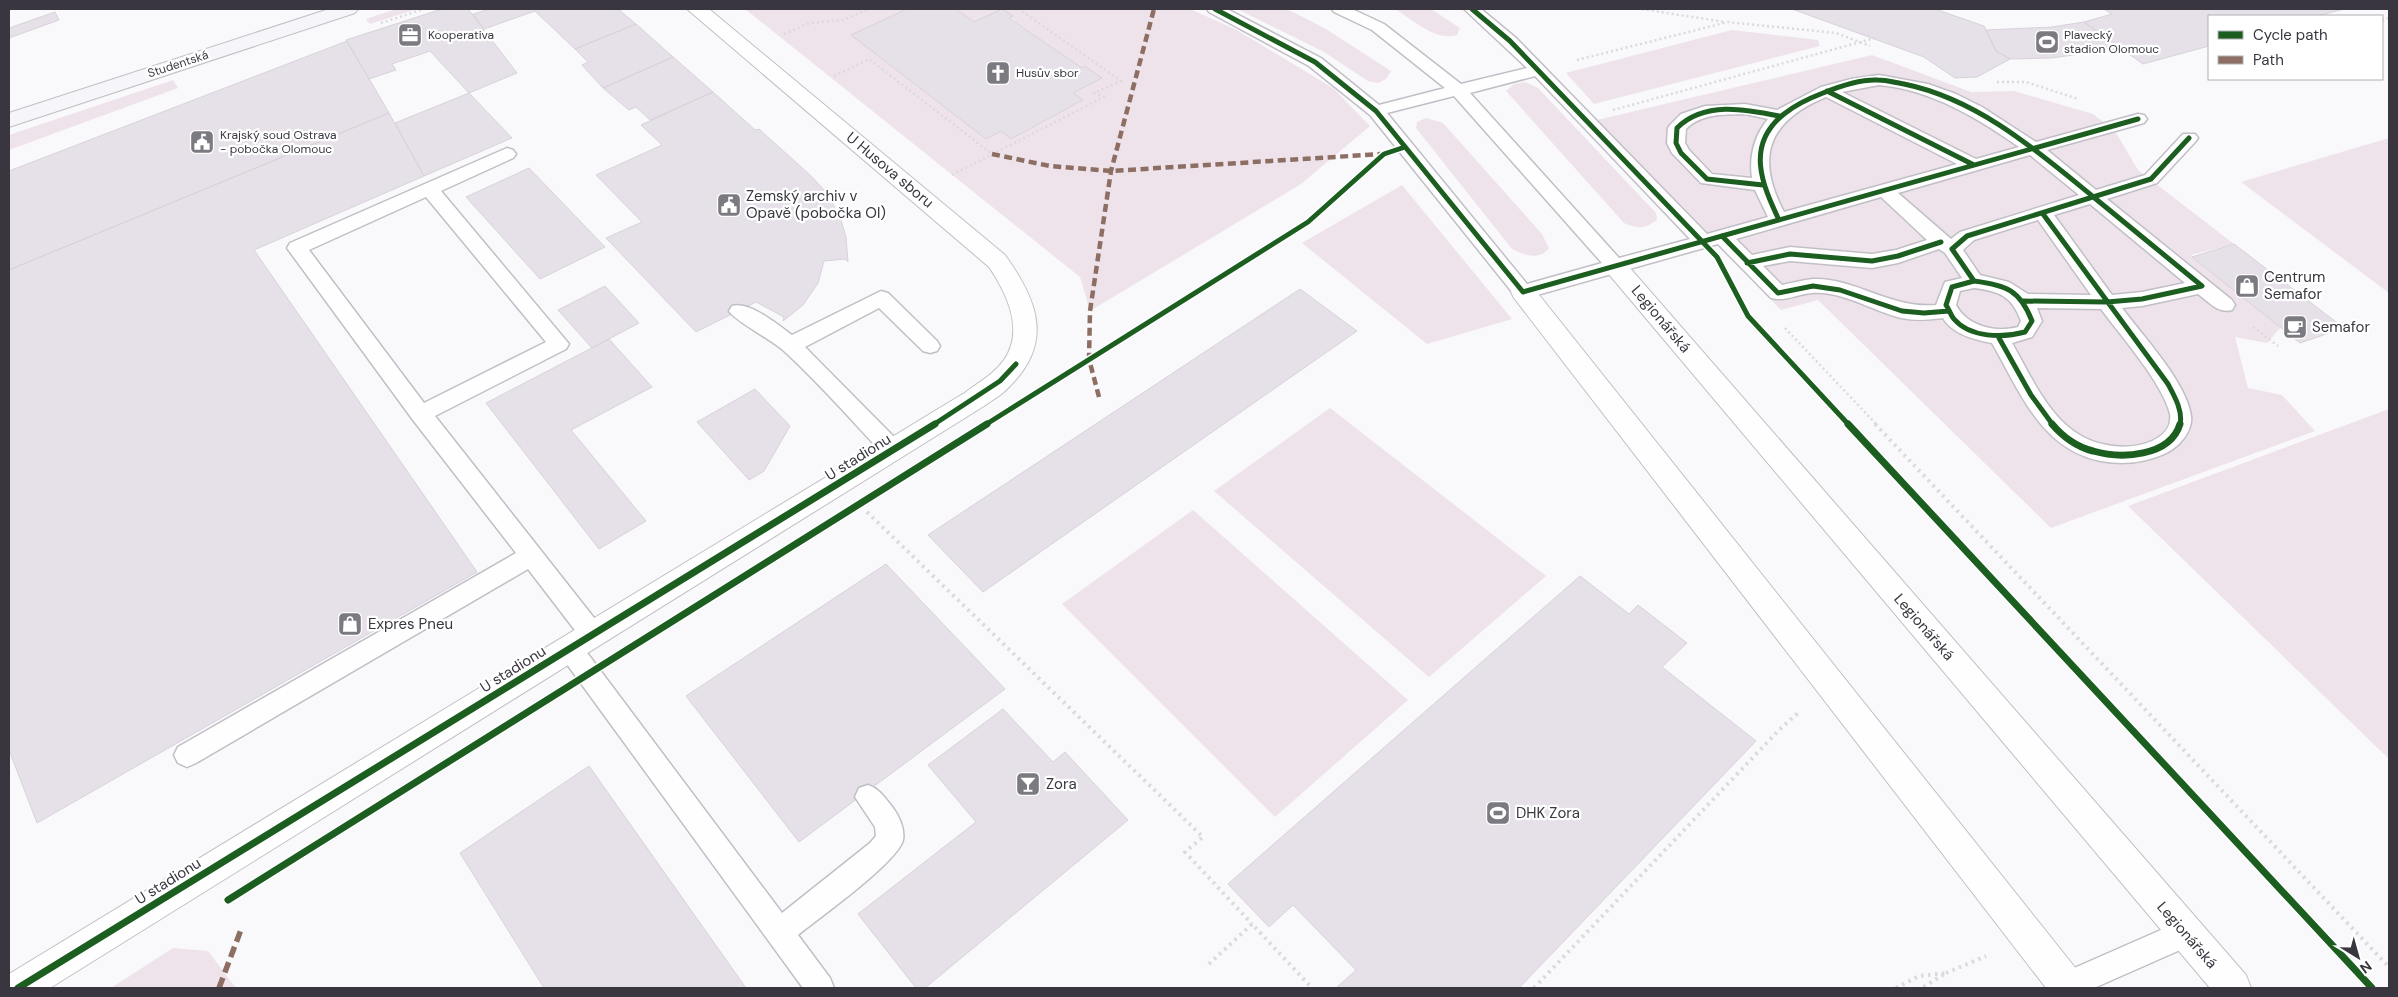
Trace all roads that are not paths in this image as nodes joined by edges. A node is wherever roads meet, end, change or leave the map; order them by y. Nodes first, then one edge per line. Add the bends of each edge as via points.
1 (348, 9) edge
2 (696, 9) edge
3 (1215, 9) edge
4 (1340, 9) edge
5 (1472, 9) edge
6 (1538, 70) junction
7 (1458, 90) junction
8 (1827, 92) junction
9 (1376, 111) junction
10 (1779, 116) junction
11 (2138, 119) road end
12 (9, 120) edge
13 (2188, 138) dead end
14 (2032, 149) junction
15 (507, 154) dead end
16 (1974, 165) junction
17 (1763, 185) junction
18 (429, 189) junction
19 (1884, 190) junction
20 (2094, 198) junction
21 (2042, 214) junction
22 (1779, 220) junction
23 (1722, 236) junction
24 (1703, 241) junction
25 (1947, 245) junction
26 (1747, 262) junction
27 (1615, 266) junction
28 (1974, 281) junction
29 (2202, 286) junction
30 (1523, 292) junction
31 (2023, 301) junction
32 (2107, 302) junction
33 (2225, 304) dead end
34 (739, 311) dead end
35 (1949, 311) junction
36 (1999, 338) junction
37 (791, 346) junction
38 (930, 346) dead end
39 (1016, 364) joint
40 (421, 414) junction
41 (893, 450) junction
42 (531, 556) junction
43 (581, 642) junction
44 (187, 755) dead end
45 (868, 797) dead end
46 (779, 933) junction
47 (2186, 933) junction
48 (2067, 987) edge
49 (18, 988) edge
50 (820, 988) edge
51 (2233, 988) edge

1 - 12 main road, Studentská
2 - 39 street, U Husova sboru via 997,261 1023,304 1026,322 1023,349
3 - 9 lane via 1315,62
4 - 7 lane via 1378,27
5 - 6 lane
6 - 7 lane
6 - 24 lane
7 - 9 lane
7 - 27 lane
8 - 10 lane
8 - 14 lane via 1876,80 1930,90 1979,113
8 - 16 lane
9 - 30 lane
10 - 17 lane via 1763,140
10 - 17 lane via 1745,109 1705,111 1687,118 1677,128 1676,143 1681,153 1707,179
11 - 14 lane
13 - 20 lane via 2151,179
14 - 16 lane
14 - 20 lane
15 - 18 lane
16 - 19 lane
17 - 22 lane
18 - 40 lane via 297,248
18 - 40 lane via 558,344
19 - 22 lane
19 - 25 lane
20 - 21 lane
20 - 29 lane
21 - 25 lane
21 - 32 lane
22 - 23 lane
23 - 24 lane
23 - 26 lane
24 - 27 lane
25 - 26 lane via 1872,261 1790,254
25 - 28 lane
26 - 35 lane via 1778,293 1813,286 1840,290 1902,312
27 - 30 lane
27 - 47 street, Legionářská
28 - 31 lane via 2000,286
28 - 35 lane via 1952,287 1947,294
29 - 32 lane via 2142,300
29 - 33 lane
30 - 48 street
31 - 32 lane
31 - 36 lane via 2032,320 2029,328 2022,334
32 - 36 lane via 2159,373 2181,414 2179,429 2169,442 2152,450 2131,456 2106,455 2078,448 2059,433 2039,409
34 - 37 lane
35 - 36 lane via 1969,329
37 - 38 lane via 881,298
37 - 41 lane
39 - 41 street, U stadionu via 1000,381 975,399
40 - 42 lane
41 - 43 street, U stadionu
42 - 43 lane
42 - 44 lane
43 - 46 lane
43 - 49 street, U stadionu
45 - 46 lane via 888,823 890,839 880,852
46 - 50 lane
47 - 48 lane
47 - 51 street, Legionářská

